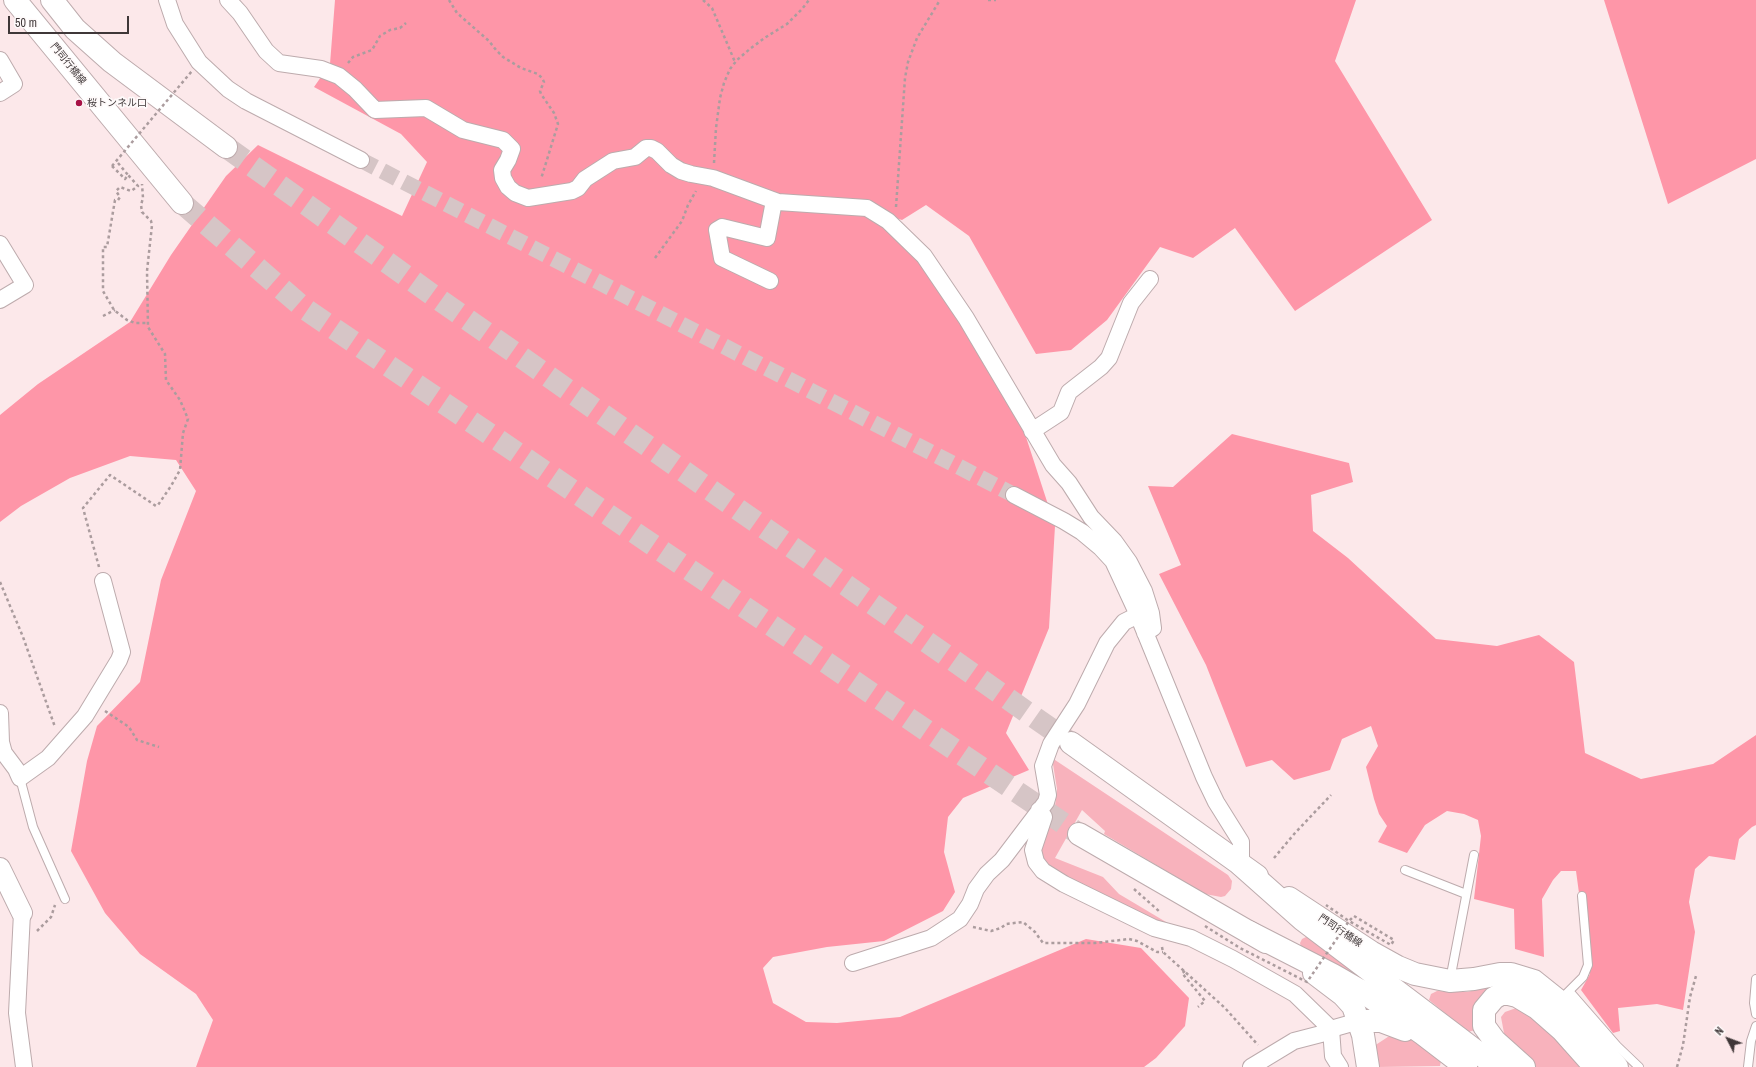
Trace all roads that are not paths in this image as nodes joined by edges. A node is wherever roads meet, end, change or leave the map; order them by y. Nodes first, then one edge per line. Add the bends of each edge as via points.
1 (15, 0) edge
2 (52, 0) edge
3 (167, 0) edge
4 (228, 0) edge
5 (0, 60) edge
6 (0, 93) edge
7 (226, 146) tunnel mouth
8 (361, 160) tunnel mouth
9 (774, 201) junction
10 (182, 203) tunnel mouth
11 (0, 244) edge
12 (1150, 279) dead end
13 (770, 281) dead end
14 (0, 300) edge
15 (1032, 431) junction
16 (1014, 495) tunnel mouth
17 (103, 581) road end
18 (1138, 615) junction
19 (1145, 633) junction
20 (0, 712) edge
21 (1071, 743) tunnel mouth
22 (20, 778) junction
23 (1039, 810) junction
24 (1079, 834) tunnel mouth
25 (1474, 855) dead end
26 (1241, 865) junction
27 (0, 868) edge
28 (1404, 870) dead end
29 (1466, 894) junction
30 (1582, 896) dead end
31 (65, 899) road end
32 (22, 913) joint
33 (1249, 932) junction
34 (852, 962) dead end
35 (1756, 978) edge
36 (1450, 981) junction
37 (1564, 996) junction
38 (1756, 1014) edge
39 (1359, 1021) junction
40 (1756, 1026) edge
41 (1331, 1029) junction
42 (1460, 1063) edge
43 (24, 1067) edge
44 (1251, 1067) edge
45 (1340, 1067) edge
46 (1368, 1067) edge
47 (1497, 1067) edge
48 (1524, 1067) edge
49 (1595, 1067) edge
50 (1617, 1067) edge
51 (1639, 1067) edge
52 (1748, 1067) edge

1 - 10 main road, 門司行橋線
2 - 7 main road via 75,29 112,62
3 - 8 street via 176,24 199,62 228,89 246,102
4 - 9 street via 275,61 322,69 339,76 355,88 375,110 426,108 463,130 503,140 512,149 502,170 503,178 508,188 528,198 572,191 578,188 585,178 613,161 635,157 646,148 651,148 682,171 713,178
5 - 6 street via 14,84
9 - 13 street via 767,238 722,227 717,230 722,258
9 - 15 street via 867,208 888,221 924,256 966,318
11 - 14 street via 25,285
12 - 15 street via 1131,303 1109,358 1069,392 1061,412
15 - 19 street via 1053,465 1069,483 1091,516 1130,562 1151,613 1153,628
16 - 18 street via 1064,521 1100,547 1113,561
17 - 22 street via 122,652 119,660 85,716 48,758
18 - 19 street
18 - 23 street via 1124,622 1107,643 1077,704 1051,744 1043,766 1048,796
19 - 26 street via 1204,777 1240,842
20 - 22 street via 4,752
21 - 26 main road, 門司行橋線
22 - 31 lane via 33,827
23 - 34 street via 1002,860 986,874 960,918 931,938
23 - 41 street via 1044,817 1033,850 1036,862 1043,871 1064,884 1160,922 1232,959 1295,994
24 - 33 main road
25 - 29 lane
26 - 36 main road, 門司行橋線 via 1371,952 1398,967 1415,974
26 - 47 main road via 1303,920
27 - 32 street
28 - 29 lane
29 - 36 lane
30 - 37 lane via 1588,965 1582,977
32 - 43 street via 17,1013
33 - 39 main road via 1331,985 1353,1006
33 - 42 main road via 1366,994
35 - 38 lane
36 - 37 main road, 門司行橋線 via 1511,974
37 - 50 main road, 門司行橋線
37 - 51 lane
39 - 41 street
39 - 42 main road via 1373,1020 1395,1025
39 - 46 main road
40 - 52 lane via 1751,1041
41 - 44 street via 1294,1041
41 - 45 street via 1333,1056
48 - 49 main road via 1494,1041 1484,1026 1484,1010 1501,994 1517,996 1537,1008 1562,1030

